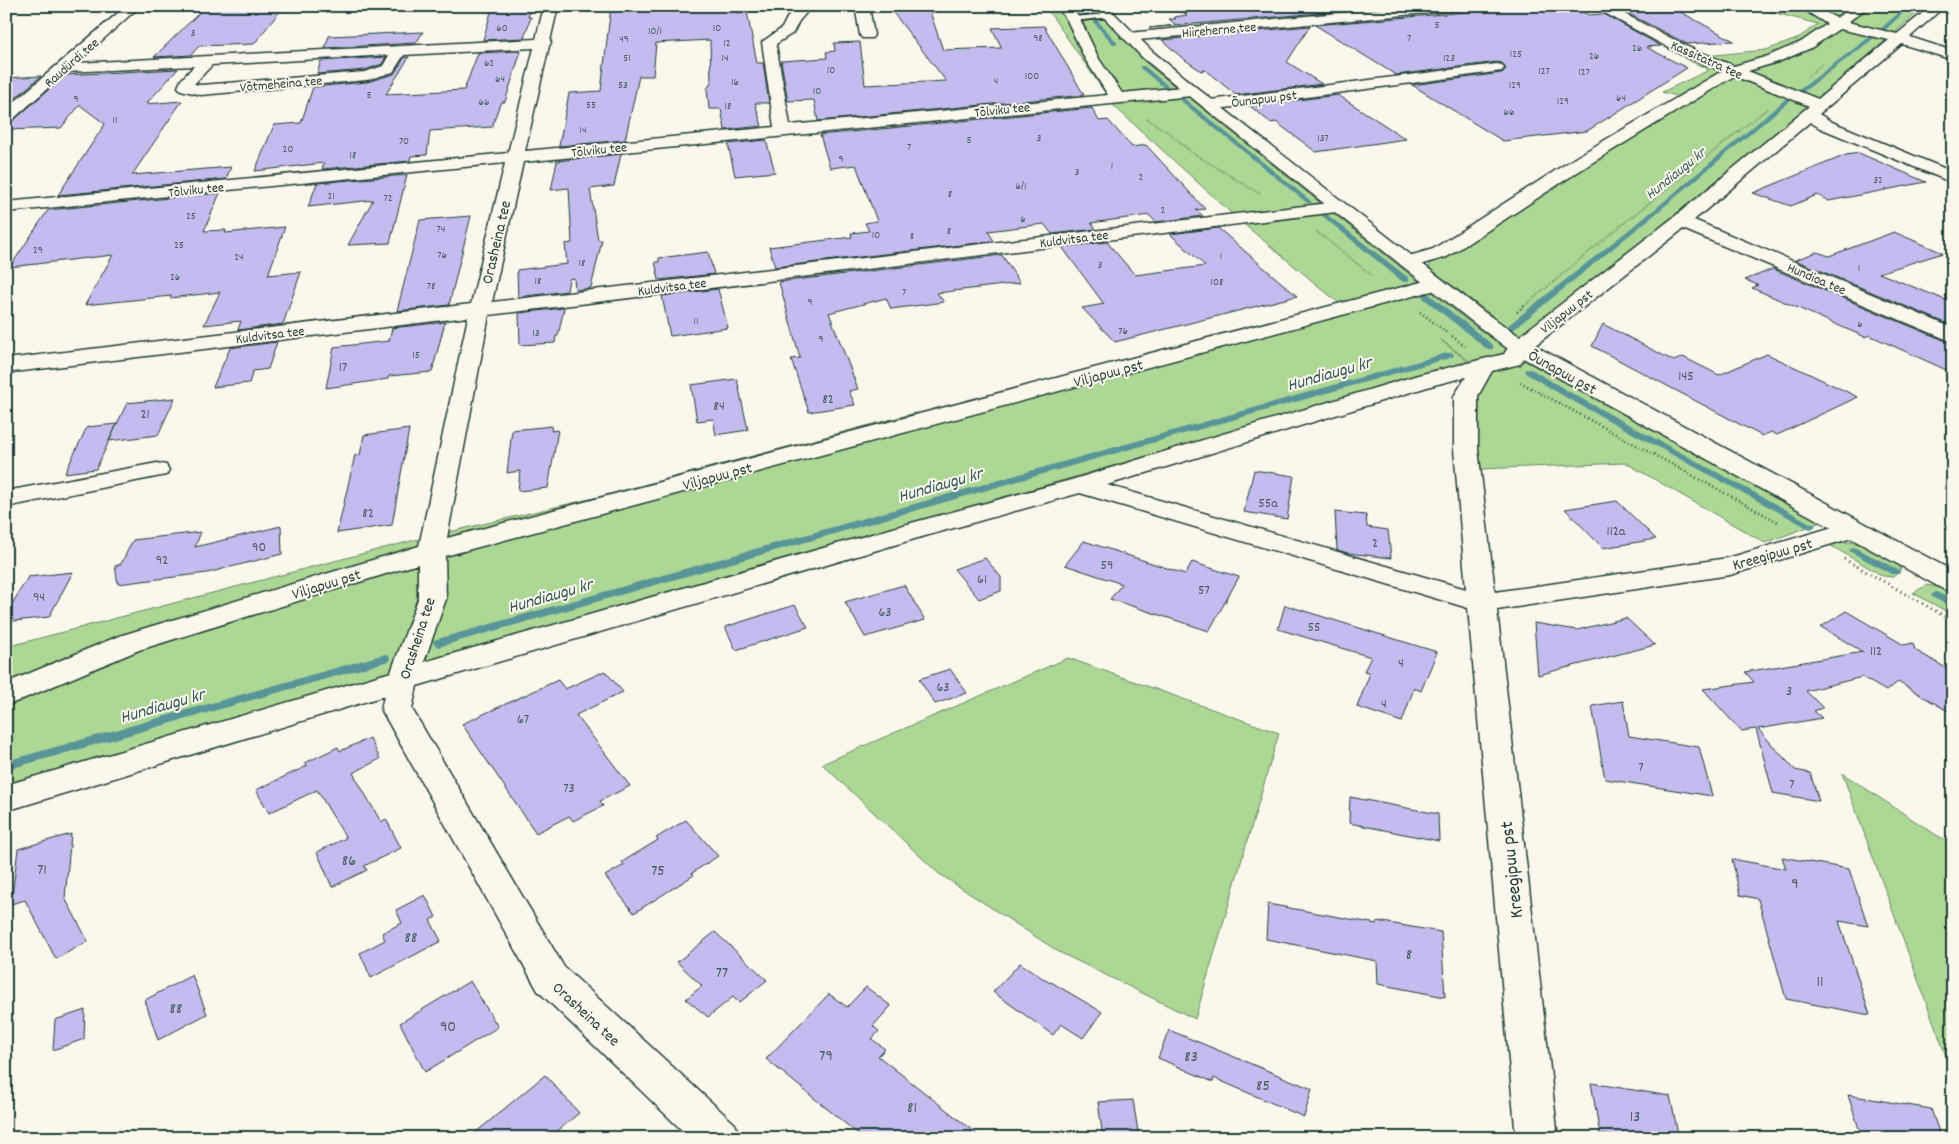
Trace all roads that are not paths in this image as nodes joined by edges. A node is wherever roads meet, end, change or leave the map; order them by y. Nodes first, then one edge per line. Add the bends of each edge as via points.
1 (134, 6) edge
2 (552, 6) edge
3 (806, 6) edge
4 (862, 6) edge
5 (1062, 6) edge
6 (1458, 6) edge
7 (1598, 6) edge
8 (1804, 6) edge
9 (1863, 6) edge
10 (1939, 6) edge
11 (1103, 11) edge
12 (1073, 19) junction
13 (1837, 24) junction
14 (867, 35) dead end
15 (1128, 37) junction
16 (1902, 39) junction
17 (544, 43) junction
18 (400, 51) junction
19 (1953, 56) edge
20 (207, 61) junction
21 (64, 68) junction
22 (1497, 68) dead end
23 (1732, 71) junction
24 (1192, 91) junction
25 (1118, 98) junction
26 (1210, 105) junction
27 (1814, 109) junction
28 (6, 117) edge
29 (1789, 130) junction
30 (783, 131) junction
31 (1845, 134) junction
32 (515, 158) junction
33 (1953, 178) edge
34 (1338, 206) junction
35 (6, 208) edge
36 (1682, 221) junction
37 (1409, 262) junction
38 (1436, 284) junction
39 (480, 308) junction
40 (1953, 336) edge
41 (1520, 347) junction
42 (6, 366) edge
43 (1483, 367) junction
44 (157, 470) dead end
45 (1080, 485) junction
46 (6, 499) edge
47 (1853, 529) junction
48 (431, 550) junction
49 (1953, 583) edge
50 (1483, 603) junction
51 (402, 679) junction
52 (6, 695) edge
53 (6, 798) edge
54 (720, 1138) edge
55 (1537, 1138) edge

1 - 21 street, Raudürdi tee
2 - 17 street, Orasheina tee
3 - 30 street via 793,18 788,30 768,42
4 - 14 street
5 - 12 street
6 - 15 street, Hiireherne tee
7 - 23 street, Kassitatra tee via 1685,51
8 - 13 street
9 - 13 street
10 - 16 street, Viljapuu pst
11 - 12 lane
11 - 15 street, Õunapuu pst
12 - 25 street via 1092,59
13 - 16 street
13 - 23 street via 1806,45
15 - 24 street, Õunapuu pst
16 - 19 street
16 - 27 street, Viljapuu pst
17 - 18 street, Võtmeheina tee
17 - 32 street, Orasheina tee
18 - 20 street, Võtmeheina tee
18 - 20 street, Võtmeheina tee via 388,70 368,76 201,90 186,87 186,83
20 - 21 street, Võtmeheina tee
21 - 28 street, Raudürdi tee
22 - 26 street, Õunapuu pst
23 - 27 street, Kassitatra tee via 1788,92
23 - 37 street via 1584,160 1440,253
24 - 25 street, Tõlviku tee
24 - 26 street, Õunapuu pst
25 - 30 street, Tõlviku tee
26 - 34 street, Õunapuu pst
27 - 29 street, Viljapuu pst
27 - 31 street, Kassitatra tee via 1826,126
29 - 31 street
29 - 36 street, Viljapuu pst
30 - 32 street, Tõlviku tee
31 - 33 street, Kassitatra tee
32 - 35 street, Tõlviku tee
32 - 39 street, Orasheina tee
34 - 37 street, Õunapuu pst
34 - 39 street, Kuldvitsa tee
36 - 40 street, Hundioa tee
36 - 41 street, Viljapuu pst
37 - 38 street, Õunapuu pst
38 - 41 street, Õunapuu pst
38 - 48 street, Viljapuu pst
39 - 42 street, Kuldvitsa tee
39 - 48 street, Orasheina tee
41 - 43 street, Viljapuu pst via 1512,359
41 - 47 street, Õunapuu pst
43 - 45 street, Viljapuu pst via 1426,380
43 - 50 street, Kreegipuu pst via 1466,396 1466,449
44 - 46 street
45 - 50 street
45 - 51 street, Viljapuu pst
47 - 49 street, Õunapuu pst
47 - 50 street, Kreegipuu pst via 1730,566
48 - 51 street, Orasheina tee via 432,599
48 - 52 street, Viljapuu pst via 129,644
50 - 55 street, Kreegipuu pst
51 - 53 street, Viljapuu pst
51 - 54 street, Orasheina tee via 396,709 551,979

